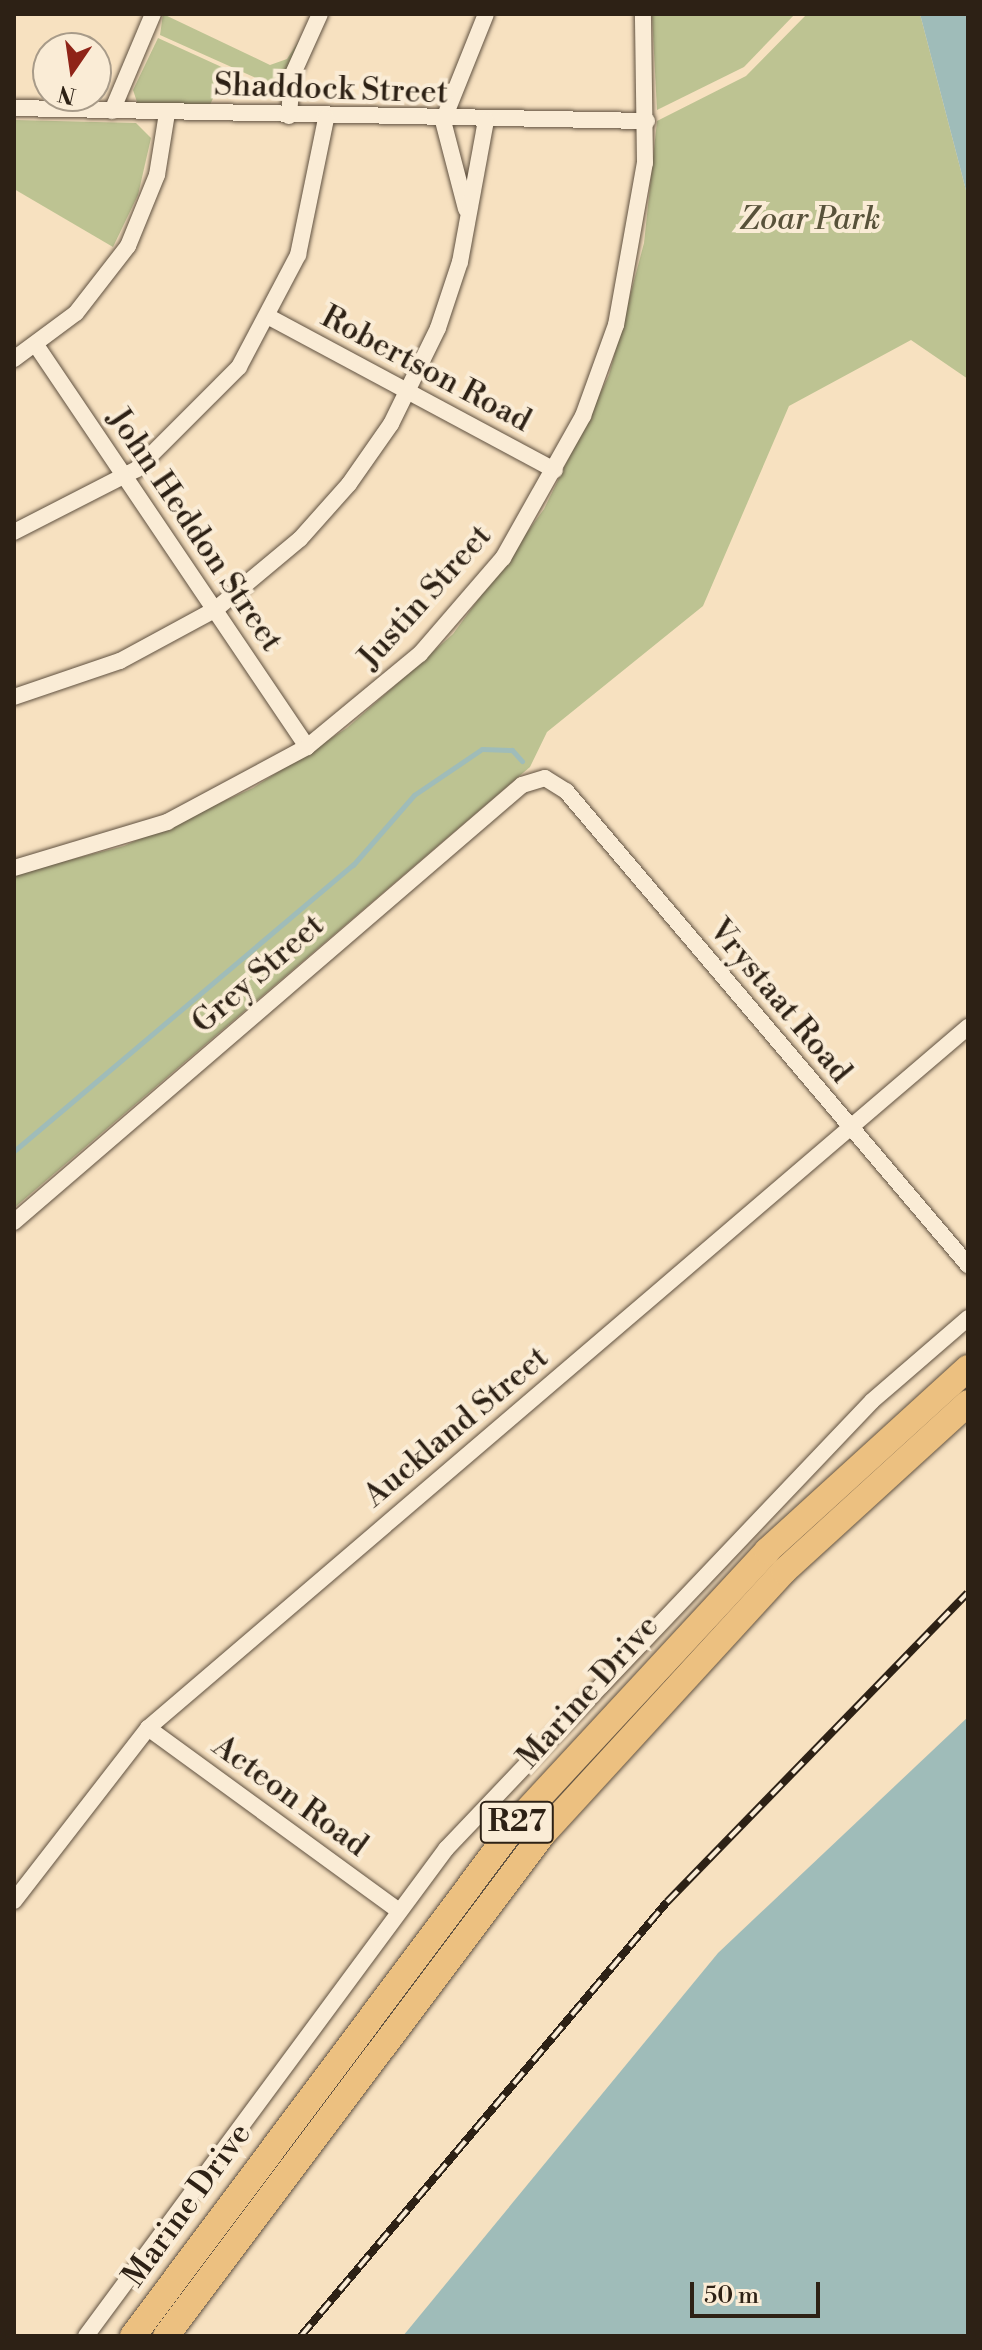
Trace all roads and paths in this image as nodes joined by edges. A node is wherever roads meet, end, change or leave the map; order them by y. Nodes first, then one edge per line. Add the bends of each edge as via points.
1 (320, 14) edge
2 (486, 14) edge
3 (643, 14) edge
4 (147, 16) edge
5 (112, 111) joint
6 (167, 113) junction
7 (289, 116) junction
8 (326, 118) junction
9 (486, 120) junction
10 (443, 121) junction
11 (647, 121) junction
12 (467, 215) junction
13 (271, 318) junction
14 (36, 345) junction
15 (14, 359) edge
16 (409, 392) junction
17 (555, 470) junction
18 (126, 476) junction
19 (14, 532) edge
20 (216, 609) junction
21 (14, 697) edge
22 (307, 747) junction
23 (545, 778) joint
24 (14, 868) edge
25 (968, 1027) edge
26 (851, 1128) junction
27 (14, 1222) edge
28 (968, 1265) edge
29 (968, 1318) edge
30 (968, 1368) edge
31 (968, 1403) edge
32 (148, 1728) junction
33 (14, 1901) edge
34 (398, 1910) junction
35 (86, 2336) edge
36 (133, 2336) edge
37 (166, 2336) edge

1 - 7 street via 292,76
2 - 10 street
3 - 11 street, Justin Street
4 - 5 street
5 - 6 street, Shaddock Street
6 - 7 street, Shaddock Street
6 - 14 street via 157,175 128,246 96,292
7 - 8 street, Shaddock Street
8 - 10 street, Shaddock Street
8 - 13 street via 308,221
9 - 10 street, Shaddock Street
9 - 11 street, Shaddock Street
9 - 12 street
10 - 12 street
11 - 17 street, Justin Street via 637,233 616,325
12 - 16 street via 450,295
13 - 16 street, Robertson Road
13 - 18 street via 211,401
14 - 15 street
14 - 18 street, John Heddon Street
16 - 17 street, Robertson Road
16 - 20 street via 325,512
17 - 22 street, Justin Street via 480,588 385,686
18 - 19 street
18 - 20 street, John Heddon Street
20 - 21 street via 120,661
20 - 22 street, John Heddon Street
22 - 24 street, Justin Street via 167,822
23 - 26 street, Vrystaat Road via 566,791
23 - 27 street, Grey Street via 522,785
25 - 26 street, Auckland Street
26 - 28 street, Vrystaat Road
26 - 32 street, Auckland Street
29 - 34 street via 808,1466 488,1802
30 - 36 main road, Marine Drive / R27 via 767,1551 522,1816
31 - 37 main road, Marine Drive / R27 via 784,1571 542,1835
32 - 33 street, Auckland Street
32 - 34 street, Acteon Road
34 - 35 street

